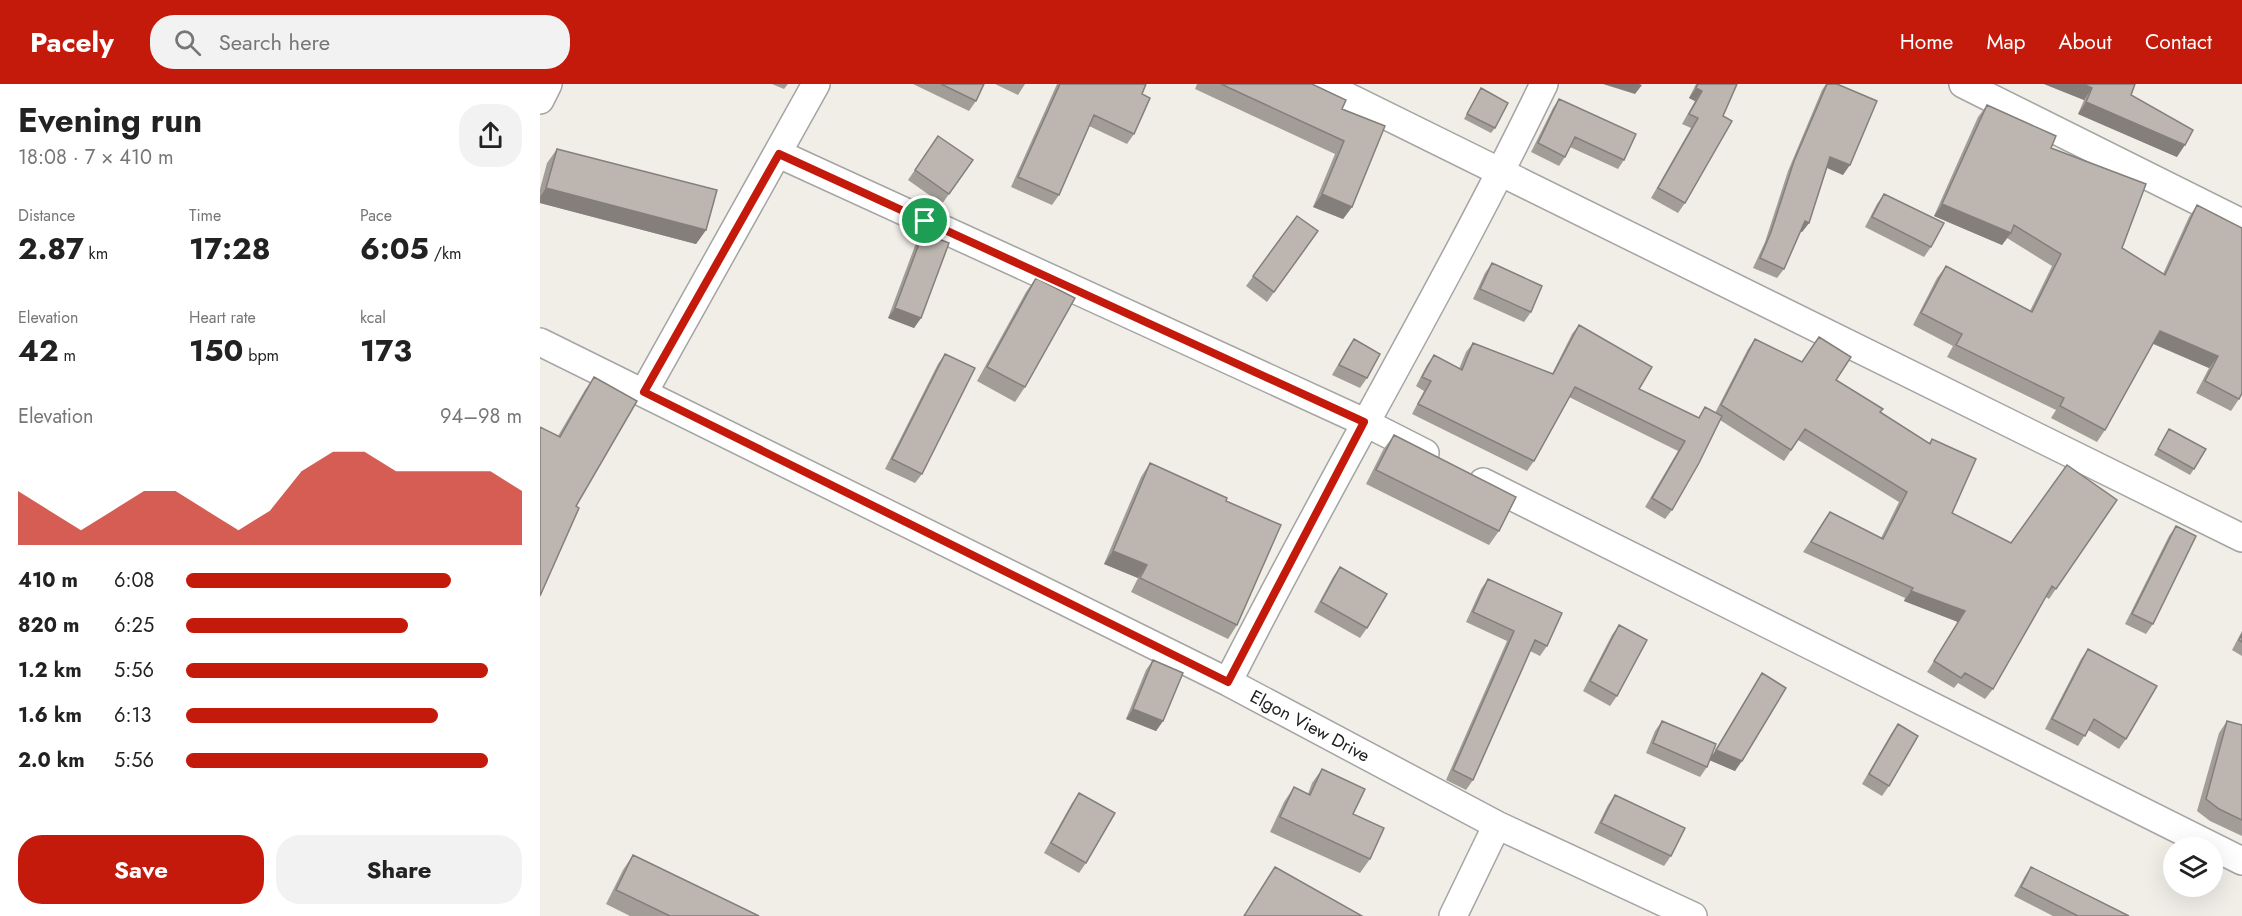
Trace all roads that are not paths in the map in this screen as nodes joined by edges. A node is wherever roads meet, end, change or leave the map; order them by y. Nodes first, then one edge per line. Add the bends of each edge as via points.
1 (548, 84) edge
2 (816, 84) edge
3 (1322, 84) edge
4 (1544, 84) edge
5 (1963, 84) edge
6 (540, 100) edge
7 (779, 154) junction
8 (1502, 171) junction
9 (2242, 223) edge
10 (540, 342) edge
11 (644, 392) junction
12 (1364, 422) junction
13 (2242, 538) edge
14 (1228, 682) junction
15 (1497, 825) junction
16 (2242, 861) edge
17 (1453, 916) edge
18 (1694, 916) edge

1 - 6 street
2 - 7 street
3 - 8 street
4 - 8 street
5 - 9 street
7 - 11 street
7 - 12 street
8 - 12 street
8 - 13 street
10 - 11 street, Elgon View Drive
11 - 14 street, Elgon View Drive
12 - 14 street
12 - 16 street
14 - 15 street, Elgon View Drive
15 - 17 street
15 - 18 street, Elgon View Drive

